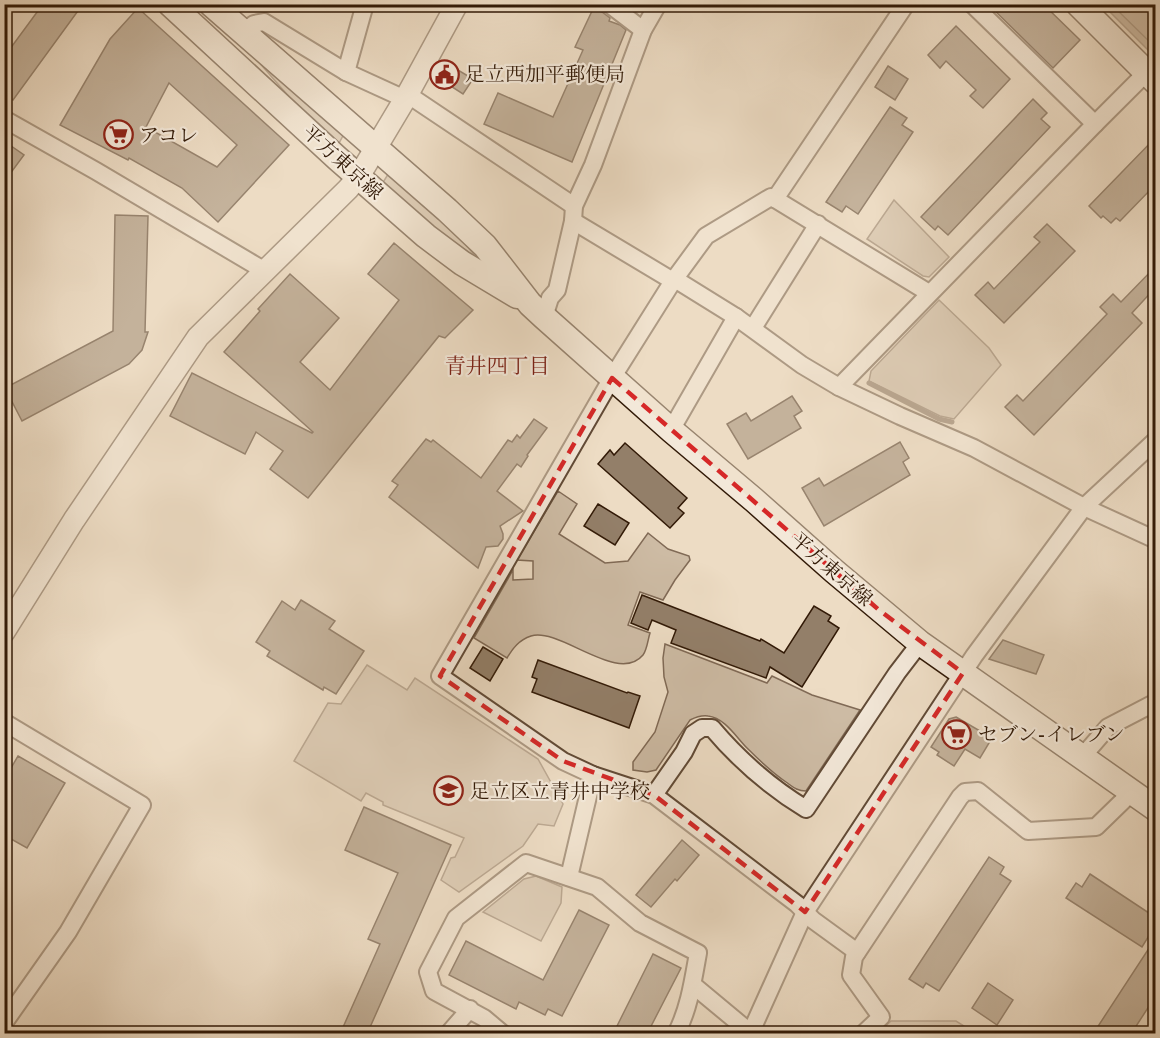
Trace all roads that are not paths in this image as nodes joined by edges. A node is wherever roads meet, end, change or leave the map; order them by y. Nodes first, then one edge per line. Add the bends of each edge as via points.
1 (170, 4) edge
2 (211, 4) edge
3 (365, 4) edge
4 (457, 4) edge
5 (609, 4) edge
6 (658, 4) edge
7 (906, 4) edge
8 (972, 4) edge
9 (1078, 4) edge
10 (643, 30) junction
11 (243, 32) junction
12 (346, 72) junction
13 (1151, 77) edge
14 (406, 97) junction
15 (4, 119) edge
16 (1095, 124) junction
17 (375, 148) junction
18 (358, 176) junction
19 (775, 199) junction
20 (573, 214) junction
21 (818, 224) junction
22 (265, 271) junction
23 (673, 281) junction
24 (929, 293) junction
25 (537, 310) junction
26 (736, 317) junction
27 (753, 328) junction
28 (612, 378) junction
29 (839, 387) junction
30 (670, 429) junction
31 (1155, 440) edge
32 (1084, 507) junction
33 (1155, 540) edge
34 (4, 632) edge
35 (920, 643) junction
36 (963, 673) junction
37 (1155, 702) edge
38 (4, 722) edge
39 (1082, 757) junction
40 (593, 775) junction
41 (1132, 792) junction
42 (654, 795) junction
43 (1155, 809) edge
44 (569, 877) junction
45 (805, 912) junction
46 (857, 952) junction
47 (693, 985) junction
48 (470, 1010) junction
49 (4, 1023) edge
50 (751, 1033) edge
51 (448, 1034) edge
52 (503, 1034) edge
53 (676, 1034) edge
54 (863, 1034) edge

1 - 18 main road, 平方東京線
2 - 11 main road, 平方東京線
3 - 12 street
4 - 14 street
5 - 10 street
6 - 10 street
7 - 19 street
8 - 16 street
9 - 13 main road
10 - 20 street
11 - 12 street via 264,22
11 - 17 main road, 平方東京線
12 - 14 street
13 - 16 street
14 - 17 street
14 - 20 street
15 - 22 street
16 - 24 street
17 - 18 street
17 - 25 main road, 平方東京線 via 485,246
18 - 22 street
18 - 25 main road, 平方東京線 via 462,263
19 - 21 street
19 - 23 street via 771,197 706,236
20 - 23 street
20 - 25 street via 557,290
21 - 24 street
21 - 27 street
22 - 34 street via 198,337 74,520
23 - 26 street
23 - 28 street
24 - 29 street
25 - 28 main road, 平方東京線
26 - 27 street
26 - 30 street
27 - 29 street
28 - 30 main road, 平方東京線
28 - 40 street via 440,676 563,761
29 - 32 street via 974,448
30 - 35 main road, 平方東京線
31 - 32 street
32 - 33 street
32 - 36 street
35 - 36 main road, 平方東京線
35 - 42 street via 806,809 731,751 712,728 702,728 693,734
36 - 39 main road, 平方東京線
36 - 45 street
37 - 39 street via 1108,727
38 - 49 street via 142,805 68,932
39 - 41 main road, 平方東京線
40 - 42 street
40 - 44 street
41 - 43 main road, 平方東京線
41 - 46 street via 1096,827 1028,831 978,792 965,792
42 - 45 street
44 - 47 street via 597,887 640,923 698,953
44 - 48 street via 526,863 456,918 428,972 434,991
45 - 46 street
45 - 50 street
46 - 54 street via 851,975 881,1017
47 - 50 street
47 - 53 street
48 - 51 street
48 - 52 street

